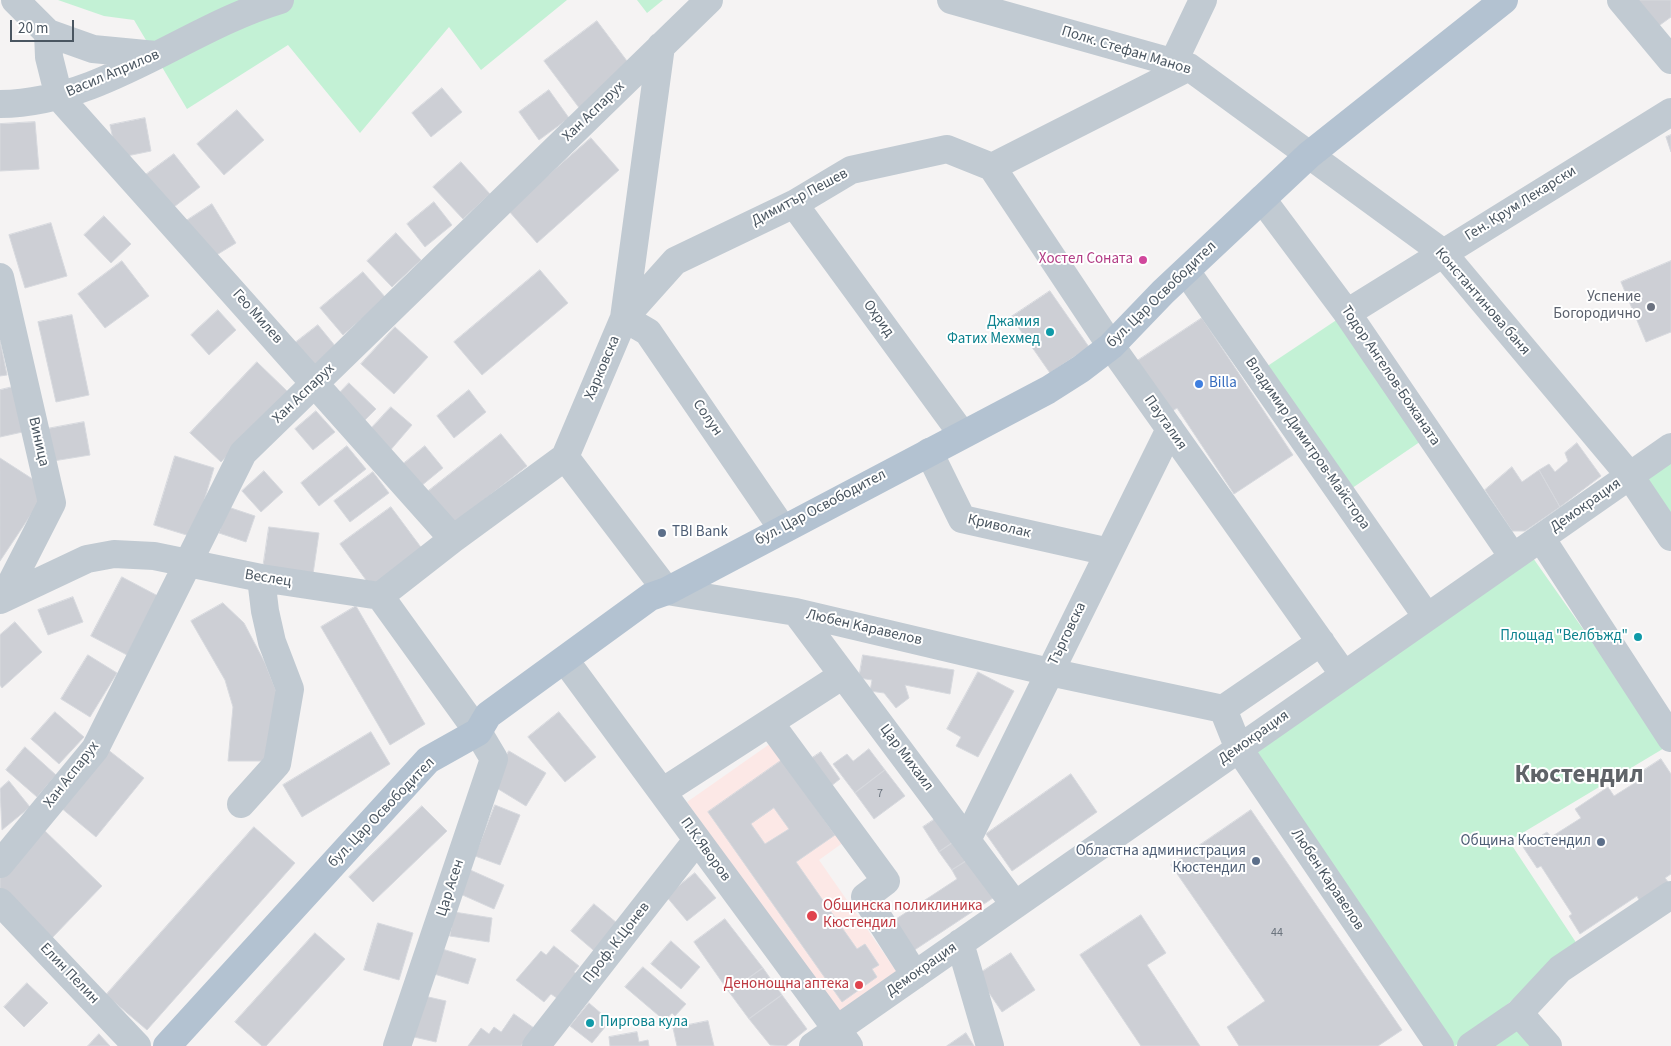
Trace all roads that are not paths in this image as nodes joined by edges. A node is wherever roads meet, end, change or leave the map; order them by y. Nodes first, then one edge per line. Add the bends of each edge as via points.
1 (15, 0) edge
2 (280, 0) edge
3 (709, 0) edge
4 (951, 0) edge
5 (1203, 0) edge
6 (1504, 0) edge
7 (1621, 0) edge
8 (48, 33) junction
9 (661, 46) junction
10 (160, 55) junction
11 (1671, 60) edge
12 (1181, 65) junction
13 (59, 97) junction
14 (0, 104) edge
15 (1671, 112) edge
16 (1309, 155) junction
17 (992, 167) junction
18 (1262, 198) junction
19 (794, 204) junction
20 (1442, 252) junction
21 (1186, 271) junction
22 (0, 278) edge
23 (1347, 313) junction
24 (624, 318) junction
25 (1111, 346) junction
26 (316, 383) junction
27 (1170, 429) junction
28 (962, 434) junction
29 (1671, 447) edge
30 (929, 452) junction
31 (565, 457) junction
32 (1630, 476) junction
33 (782, 528) junction
34 (1671, 537) edge
35 (1541, 538) junction
36 (453, 539) junction
37 (1109, 552) junction
38 (1513, 557) junction
39 (188, 564) junction
40 (261, 578) junction
41 (667, 590) junction
42 (380, 596) junction
43 (2, 598) edge
44 (796, 612) junction
45 (1427, 617) junction
46 (1321, 642) junction
47 (573, 671) junction
48 (1050, 672) junction
49 (1344, 675) junction
50 (844, 676) junction
51 (1222, 709) junction
52 (770, 723) junction
53 (478, 732) junction
54 (1671, 738) edge
55 (1239, 749) junction
56 (662, 792) junction
57 (241, 804) dead end
58 (698, 840) junction
59 (967, 840) junction
60 (0, 864) edge
61 (1671, 895) edge
62 (0, 902) edge
63 (1015, 905) junction
64 (960, 943) junction
65 (915, 975) junction
66 (1519, 1013) junction
67 (843, 1038) edge
68 (138, 1046) edge
69 (166, 1046) edge
70 (396, 1046) edge
71 (536, 1046) edge
72 (813, 1046) edge
73 (990, 1046) edge
74 (1440, 1046) edge
75 (1471, 1046) edge
76 (1548, 1046) edge

1 - 8 street
2 - 10 street, Васил Априлов via 247,10
3 - 9 street, Хан Аспарух
4 - 12 street, Полк. Стефан Манов
5 - 12 street
6 - 16 main road, бул. Цар Освободител
7 - 11 street
8 - 10 street via 93,49
8 - 13 street via 49,57
9 - 24 street, Харковска
9 - 26 street, Хан Аспарух
10 - 13 street, Васил Априлов
12 - 16 street, Полк. Стефан Манов
12 - 17 street
13 - 14 street, Васил Априлов via 23,104
13 - 26 street, Гео Милев
15 - 20 street, Ген. Крум Лекарски
16 - 18 main road, бул. Цар Освободител
16 - 20 street, Константинова баня
17 - 19 street, Димитър Пешев via 947,149 850,170
17 - 25 street, Пауталия
18 - 21 main road, бул. Цар Освободител
18 - 23 street, Тодор Ангелов-Божаната
19 - 24 street, Димитър Пешев via 675,261
19 - 28 street, Охрид
20 - 23 street, Ген. Крум Лекарски
20 - 32 street, Константинова баня
21 - 25 main road, бул. Цар Освободител
21 - 45 street, Владимир Димитров-Майстора
22 - 43 street, Виница via 52,503
23 - 38 street, Тодор Ангелов-Божаната
24 - 31 street, Харковска
24 - 33 street, Солун via 648,332
25 - 27 street, Пауталия
25 - 28 main road, бул. Цар Освободител via 1048,390
26 - 36 street, Гео Милев
26 - 39 street, Хан Аспарух via 243,453
27 - 37 street, Търговска
27 - 46 street, Пауталия
28 - 30 main road, бул. Цар Освободител
29 - 32 street, Демокрация
30 - 33 main road, бул. Цар Освободител
30 - 37 street, Криволак via 962,519
31 - 36 street
31 - 41 street
32 - 34 street, Константинова баня
32 - 35 street, Демокрация
33 - 41 main road, бул. Цар Освободител
35 - 38 street, Демокрация
35 - 54 street
36 - 42 street
37 - 48 street, Търговска
38 - 45 street, Демокрация
39 - 40 street, Веслец
39 - 43 street, Веслец via 154,556 88,559
39 - 60 street, Хан Аспарух via 95,749
40 - 42 street, Веслец
40 - 57 street via 264,611 272,642 290,689 277,764
41 - 44 street, Любен Kаравелов
41 - 47 main road via 658,608
41 - 53 main road, бул. Цар Освободител via 650,597 488,715
42 - 53 street
44 - 48 street, Любен Kаравелов
44 - 50 street, Цар Михаил
45 - 49 street, Демокрация
46 - 49 street, Пауталия
46 - 51 street
47 - 53 main road via 498,727
47 - 56 street, П.К.Яворов
48 - 51 street, Любен Kаравелов
48 - 59 street, Търговска
49 - 55 street, Демокрация
50 - 52 street
50 - 59 street, Цар Михаил
51 - 55 street, Любен Kаравелов
52 - 56 street
52 - 65 street via 886,881 865,896
53 - 69 main road, бул. Цар Освободител via 428,760
53 - 70 street, Цар Асен via 494,759
55 - 63 street, Демокрация
55 - 74 street, Любен Kаравелов
56 - 58 street, П.К.Яворов
58 - 67 street, П.К.Яворов
58 - 71 street, Проф. К.Цонев
59 - 63 street, Цар Михаил
61 - 66 street via 1560,969
62 - 68 street, Елин Пелин
63 - 64 street, Демокрация
64 - 65 street, Демокрация
64 - 73 street
65 - 67 street, Демокрация
66 - 75 street
66 - 76 street
67 - 72 street, Демокрация

